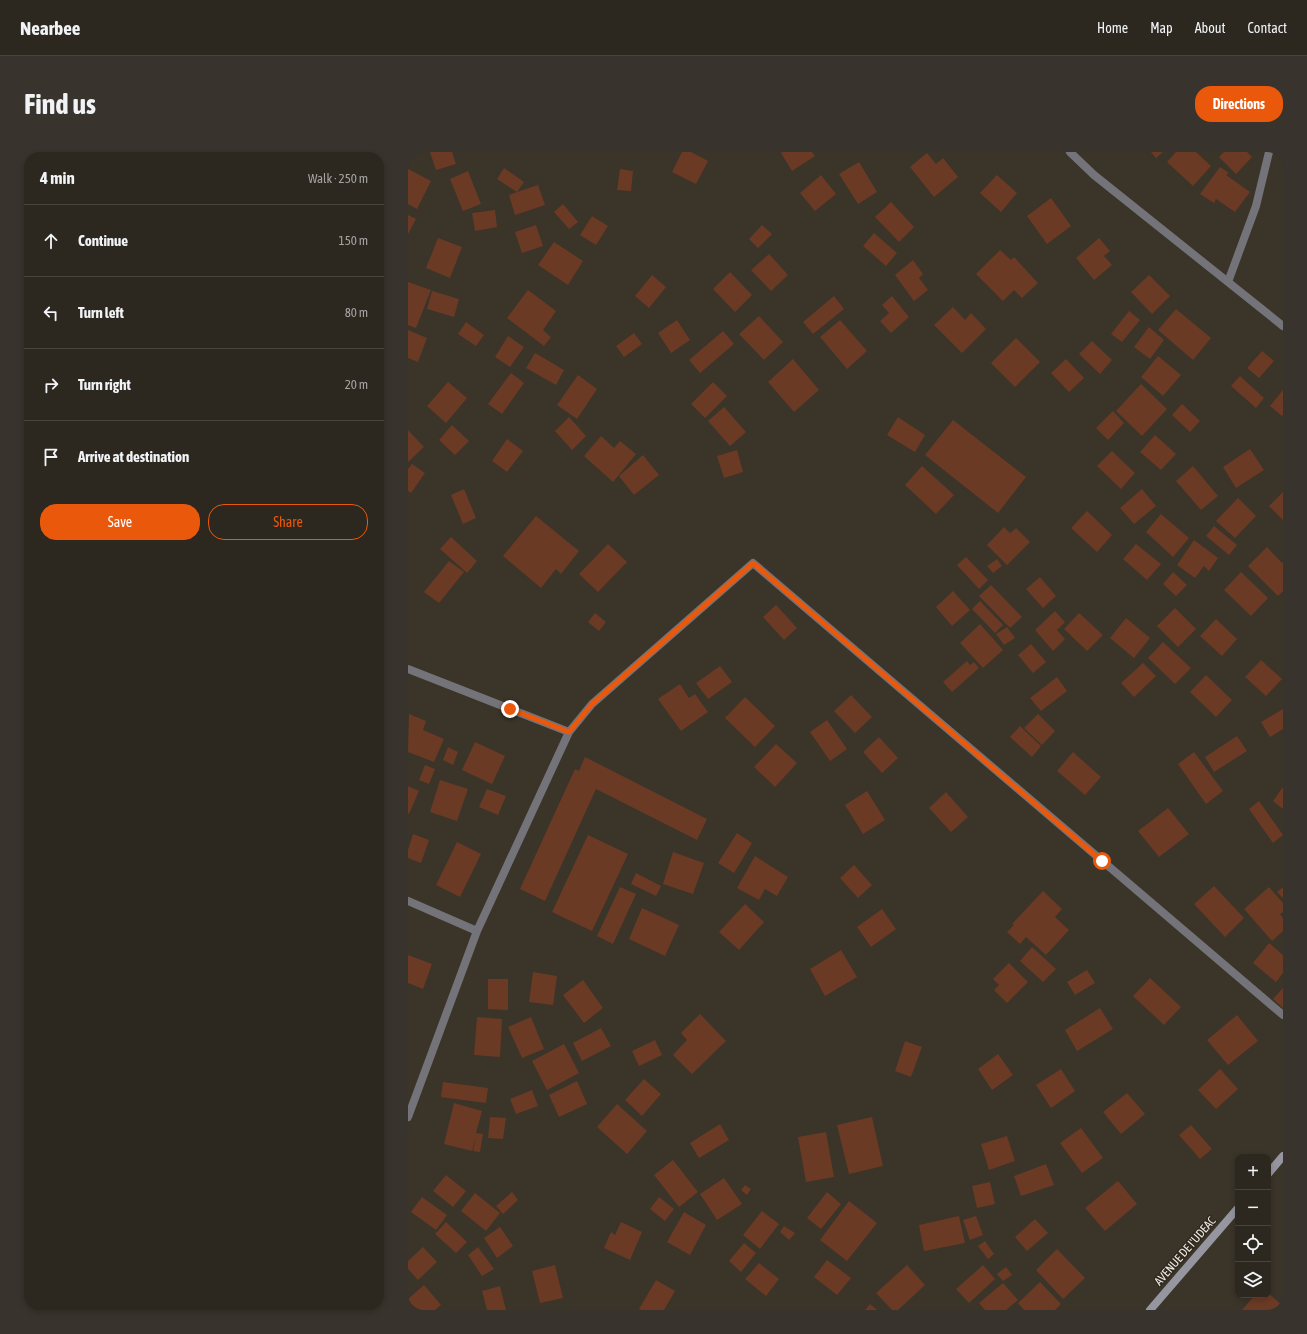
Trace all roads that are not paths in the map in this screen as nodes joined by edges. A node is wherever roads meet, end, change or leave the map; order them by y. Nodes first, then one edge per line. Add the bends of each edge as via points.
1 (1070, 152) edge
2 (1269, 152) edge
3 (1228, 282) junction
4 (1283, 326) edge
5 (408, 669) edge
6 (569, 732) junction
7 (408, 900) edge
8 (478, 931) junction
9 (1283, 1015) edge
10 (408, 1117) edge
11 (1283, 1156) edge
12 (1271, 1170) edge
13 (1235, 1211) edge
14 (1150, 1310) edge

1 - 3 street via 1094,175
2 - 3 street via 1256,206
3 - 4 street
5 - 6 street
6 - 8 street
6 - 9 street via 592,704 753,563
7 - 8 street
8 - 10 street
11 - 12 main road
13 - 14 main road, AVENUE DE I'UDEAC

